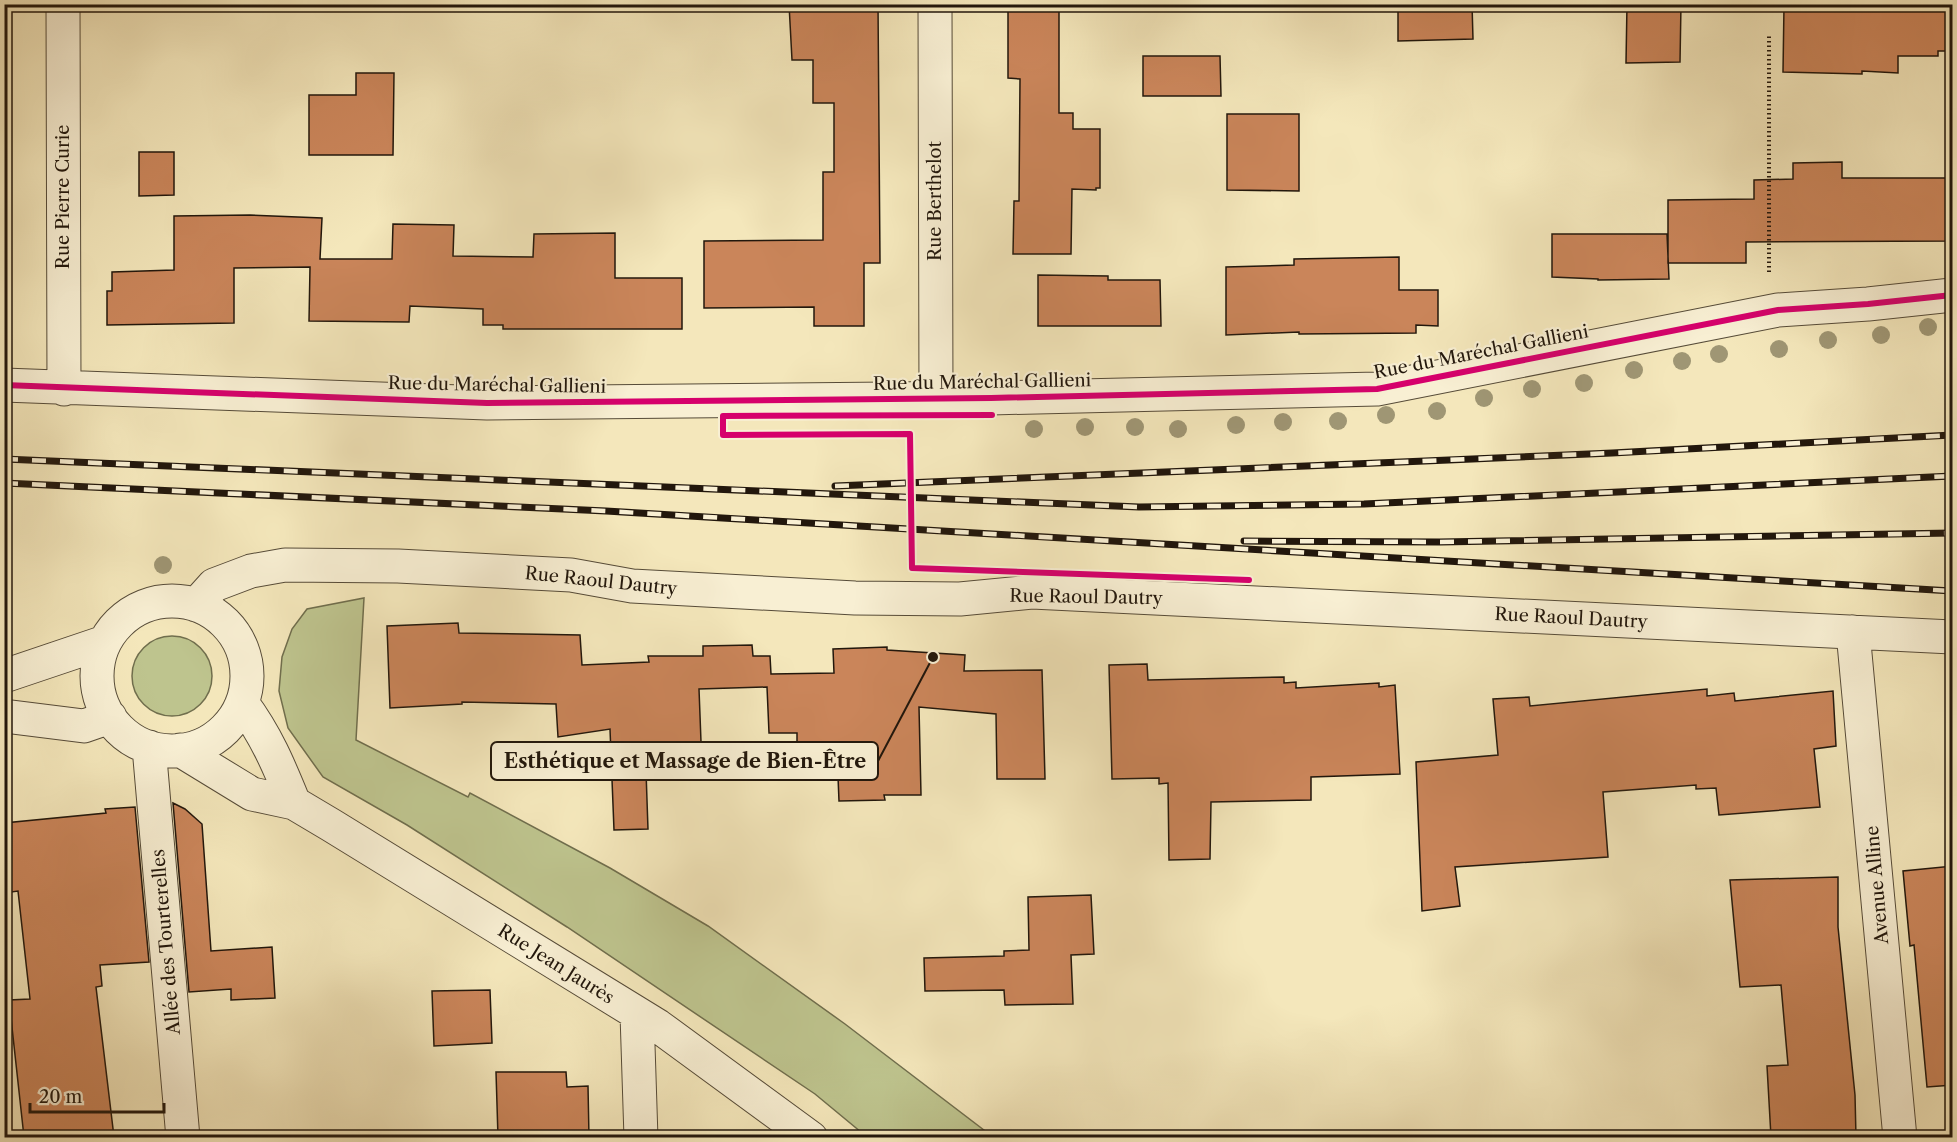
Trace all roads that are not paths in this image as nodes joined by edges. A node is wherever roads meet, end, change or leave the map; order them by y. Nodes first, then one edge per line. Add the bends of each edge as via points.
1 (63, 4) edge
2 (935, 4) edge
3 (1953, 295) edge
4 (4, 385) edge
5 (64, 388) junction
6 (936, 398) junction
7 (196, 604) junction
8 (1854, 632) junction
9 (1953, 637) edge
10 (105, 642) junction
11 (4, 676) edge
12 (242, 703) junction
13 (4, 716) edge
14 (110, 717) junction
15 (164, 748) junction
16 (294, 802) junction
17 (637, 1014) junction
18 (183, 1137) edge
19 (641, 1137) edge
20 (811, 1137) edge
21 (1900, 1137) edge

1 - 5 street, Rue Pierre Curie
2 - 6 street, Rue Berthelot
3 - 6 street, Rue du Maréchal Gallieni via 1778,310 1377,389
4 - 5 street, Rue du Maréchal Gallieni
5 - 6 street, Rue du Maréchal Gallieni via 488,403
7 - 8 street, Rue Raoul Dautry via 213,585 251,571 285,565 398,566 571,575 632,586 701,591 960,599 1032,592
7 - 10 street via 160,601 143,607 121,620
7 - 12 street via 217,616 234,633 244,655 247,679
8 - 9 street, Rue Raoul Dautry
8 - 21 street, Avenue Alline
10 - 11 street
10 - 14 street via 97,680
12 - 15 street via 217,735 200,745
12 - 16 street via 275,756
13 - 14 street via 84,726
14 - 15 street via 133,740
15 - 16 street, Rue Jean Jaurès via 252,794
15 - 18 street, Allée des Tourterelles
16 - 17 street, Rue Jean Jaurès
17 - 19 street
17 - 20 street, Rue Jean Jaurès

